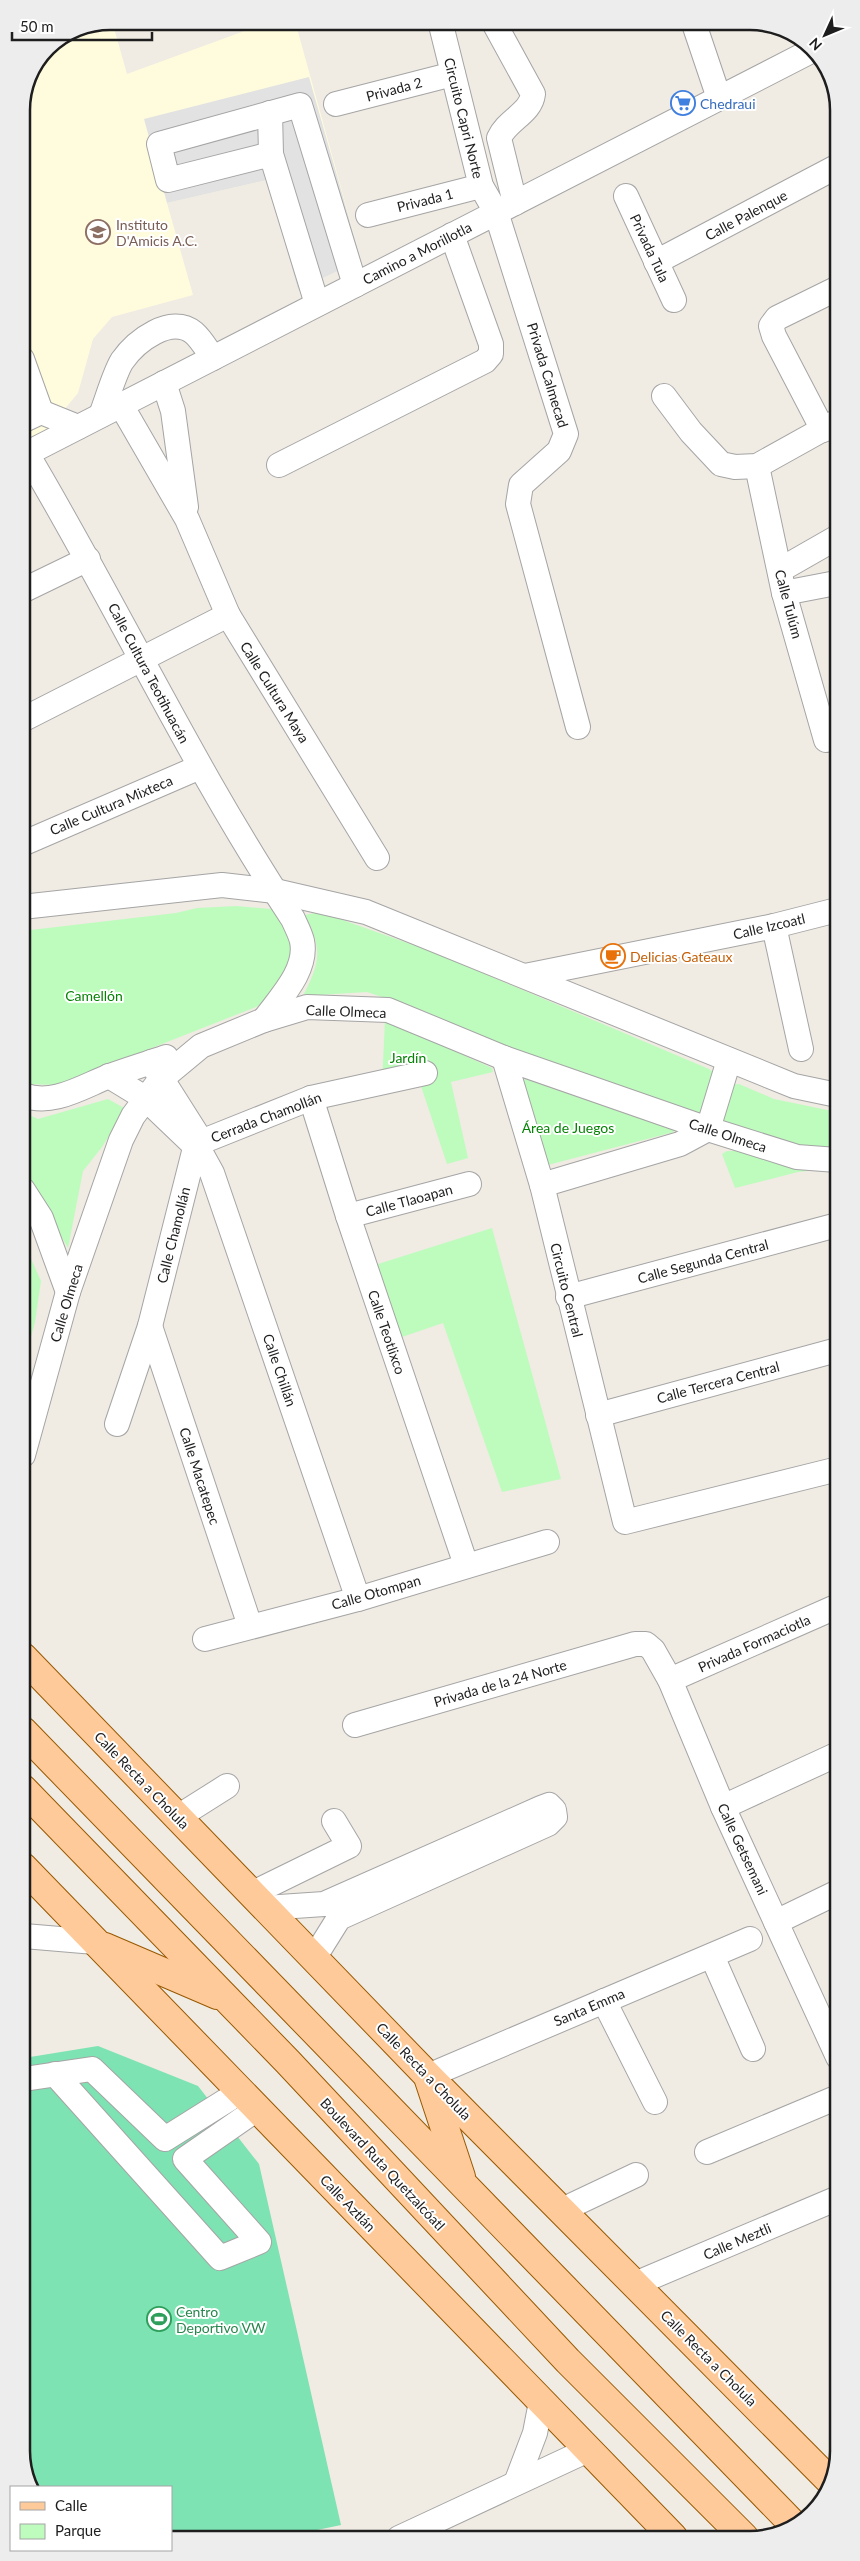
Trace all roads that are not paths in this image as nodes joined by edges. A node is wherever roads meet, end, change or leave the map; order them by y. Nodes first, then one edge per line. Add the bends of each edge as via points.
1 (442, 30) edge
2 (498, 30) edge
3 (697, 30) edge
4 (800, 56) edge
5 (453, 74) junction
6 (719, 98) junction
7 (336, 104) dead end
8 (270, 113) junction
9 (271, 154) junction
10 (830, 170) edge
11 (481, 186) junction
12 (626, 196) dead end
13 (506, 207) junction
14 (368, 215) dead end
15 (452, 235) junction
16 (656, 262) junction
17 (355, 285) junction
18 (830, 293) edge
19 (674, 300) dead end
20 (318, 304) junction
21 (213, 358) junction
22 (164, 383) junction
23 (664, 396) dead end
24 (111, 410) junction
25 (31, 416) edge
26 (830, 426) edge
27 (78, 427) junction
28 (30, 452) edge
29 (30, 465) edge
30 (279, 465) dead end
31 (758, 466) junction
32 (187, 519) junction
33 (830, 541) edge
34 (88, 559) junction
35 (780, 570) junction
36 (830, 584) edge
37 (30, 588) edge
38 (784, 593) junction
39 (228, 615) junction
40 (141, 658) junction
41 (828, 706) edge
42 (30, 716) edge
43 (578, 727) dead end
44 (826, 740) dead end
45 (200, 767) junction
46 (30, 841) edge
47 (377, 858) dead end
48 (275, 891) junction
49 (30, 905) edge
50 (830, 912) edge
51 (774, 926) junction
52 (525, 976) junction
53 (264, 1020) junction
54 (801, 1049) dead end
55 (504, 1058) junction
56 (729, 1060) junction
57 (425, 1073) dead end
58 (109, 1076) junction
59 (152, 1080) junction
60 (830, 1094) edge
61 (30, 1096) edge
62 (312, 1098) junction
63 (708, 1129) junction
64 (196, 1144) junction
65 (830, 1159) edge
66 (470, 1184) dead end
67 (542, 1185) junction
68 (30, 1201) edge
69 (348, 1216) junction
70 (830, 1227) edge
71 (68, 1292) junction
72 (568, 1297) junction
73 (150, 1326) junction
74 (830, 1352) edge
75 (598, 1414) junction
76 (117, 1424) dead end
77 (30, 1430) edge
78 (830, 1471) edge
79 (547, 1542) dead end
80 (466, 1565) junction
81 (358, 1599) junction
82 (830, 1610) edge
83 (250, 1626) junction
84 (205, 1639) dead end
85 (646, 1644) joint
86 (30, 1664) edge
87 (670, 1680) junction
88 (355, 1725) dead end
89 (30, 1738) edge
90 (830, 1758) edge
91 (227, 1786) dead end
92 (30, 1796) edge
93 (723, 1807) junction
94 (178, 1817) junction
95 (334, 1821) dead end
96 (30, 1873) edge
97 (830, 1896) edge
98 (258, 1901) junction
99 (776, 1922) junction
100 (30, 1937) edge
101 (750, 1939) dead end
102 (94, 1942) junction
103 (712, 1956) junction
104 (314, 1958) junction
105 (229, 1999) junction
106 (604, 2001) junction
107 (830, 2040) edge
108 (753, 2049) dead end
109 (55, 2074) junction
110 (428, 2076) junction
111 (30, 2078) edge
112 (248, 2100) junction
113 (830, 2100) edge
114 (655, 2102) dead end
115 (707, 2152) dead end
116 (636, 2175) dead end
117 (463, 2183) junction
118 (830, 2201) edge
119 (562, 2210) junction
120 (635, 2284) junction
121 (541, 2402) junction
122 (588, 2450) junction
123 (826, 2477) edge
124 (516, 2483) junction
125 (790, 2520) edge
126 (415, 2531) edge
127 (663, 2531) edge
128 (738, 2531) edge

1 - 5 street, Circuito Capri Norte
2 - 13 street via 533,94 531,105 503,128 499,138
3 - 6 street
4 - 6 street, Camino a Morillotla
5 - 7 street, Privada 2
5 - 11 street, Circuito Capri Norte
6 - 13 street, Camino a Morillotla
8 - 9 street
8 - 9 street via 159,144 168,180
8 - 17 street via 300,105
9 - 20 street
10 - 16 street, Calle Palenque
11 - 13 street, Circuito Capri Norte
11 - 14 street, Privada 1
12 - 16 street, Privada Tula
13 - 15 street, Camino a Morillotla
13 - 43 street, Privada Calmecad via 566,434 559,451 521,485 518,504
15 - 17 street, Camino a Morillotla
15 - 30 street via 491,344 491,354 486,361
16 - 19 street, Privada Tula
17 - 20 street, Camino a Morillotla
18 - 26 street via 777,318 771,326
20 - 21 street, Camino a Morillotla
21 - 22 street, Camino a Morillotla
21 - 24 street via 195,334 184,327 152,333 122,362
22 - 24 street, Camino a Morillotla
22 - 32 street, Calle Cultura Maya via 172,410
23 - 31 street via 721,464
24 - 27 street, Camino a Morillotla
24 - 32 street, Calle Cultura Maya
25 - 27 street
26 - 31 street
27 - 28 street, Camino a Morillotla
29 - 34 street, Calle Cultura Teotihuacán
31 - 35 street, Calle Tulúm
32 - 39 street, Calle Cultura Maya
33 - 35 street
34 - 37 street
34 - 40 street, Calle Cultura Teotihuacán
35 - 38 street, Calle Tulúm
36 - 38 street
38 - 41 street, Calle Tulúm
39 - 40 street
39 - 47 street, Calle Cultura Maya
40 - 42 street
40 - 45 street, Calle Cultura Teotihuacán
41 - 44 street, Calle Tulúm
45 - 46 street, Calle Cultura Mixteca
45 - 48 street, Calle Cultura Teotihuacán
48 - 49 street via 222,885
48 - 52 street via 366,912
48 - 53 street, Calle Cultura Teotihuacán via 293,919 302,941 303,959 290,984
50 - 51 street, Calle Izcoatl
51 - 52 street, Calle Izcoatl
51 - 54 street
52 - 56 street
53 - 55 street, Calle Olmeca via 307,1007 388,1010
53 - 59 street, Calle Olmeca via 201,1046
55 - 63 street, Calle Olmeca
55 - 67 street, Circuito Central
56 - 60 street via 794,1086
56 - 63 street
57 - 62 street, Cerrada Chamollán
58 - 59 street, Calle Chillán
58 - 59 street
58 - 61 street via 60,1096 46,1099
59 - 64 street, Calle Chillán via 186,1138
59 - 71 street, Calle Olmeca via 121,1140
62 - 64 street, Cerrada Chamollán
62 - 69 street, Calle Teotlixco
63 - 65 street, Calle Olmeca via 797,1157
63 - 67 street via 680,1144
64 - 73 street, Calle Chamollán
64 - 81 street, Calle Chillán via 212,1173
66 - 69 street, Calle Tlaoapan
67 - 72 street, Circuito Central
68 - 71 street via 41,1218
69 - 80 street, Calle Teotlixco
70 - 72 street, Calle Segunda Central
71 - 77 street, Calle Olmeca
72 - 75 street, Circuito Central
73 - 76 street, Calle Chamollán
73 - 83 street, Calle Macatepec
74 - 75 street, Calle Tercera Central
75 - 78 street, Circuito Central via 625,1522
79 - 80 street, Calle Otompan
80 - 81 street, Calle Otompan
81 - 83 street, Calle Otompan
82 - 87 street, Privada Formaciotla
83 - 84 street, Calle Otompan
85 - 87 street, Calle Getsemani
85 - 88 street, Privada de la 24 Norte via 635,1644
86 - 94 main road, Calle Recta a Cholula
87 - 93 street, Calle Getsemani
89 - 117 main road
90 - 93 street
91 - 94 street
92 - 105 main road, Boulevard Ruta Quetzalcóatl
93 - 99 street, Calle Getsemani
94 - 98 main road, Calle Recta a Cholula
95 - 98 street via 349,1846
96 - 102 main road, Calle Aztlán
97 - 99 street
98 - 104 main road, Calle Recta a Cholula
98 - 104 street via 324,1904 541,1808 549,1805 554,1810 555,1817 548,1824 339,1918
99 - 107 street, Calle Getsemani
100 - 102 street
101 - 103 street, Santa Emma
102 - 105 main road
102 - 112 main road, Calle Aztlán
103 - 106 street, Santa Emma
103 - 108 street
104 - 110 main road, Calle Recta a Cholula
105 - 128 main road, Boulevard Ruta Quetzalcóatl via 568,2361
106 - 110 street, Santa Emma
106 - 114 street
109 - 111 street
109 - 112 street via 92,2069 165,2139
109 - 112 street via 220,2258 259,2242 184,2159
110 - 117 main road
110 - 119 main road, Calle Recta a Cholula
112 - 121 main road, Calle Aztlán
113 - 115 street
116 - 119 street
117 - 125 main road
118 - 120 street, Calle Meztli
119 - 120 main road, Calle Recta a Cholula
120 - 123 main road, Calle Recta a Cholula
121 - 122 main road, Calle Aztlán
121 - 124 street via 535,2433
122 - 124 street
122 - 127 main road, Calle Aztlán
124 - 126 street

